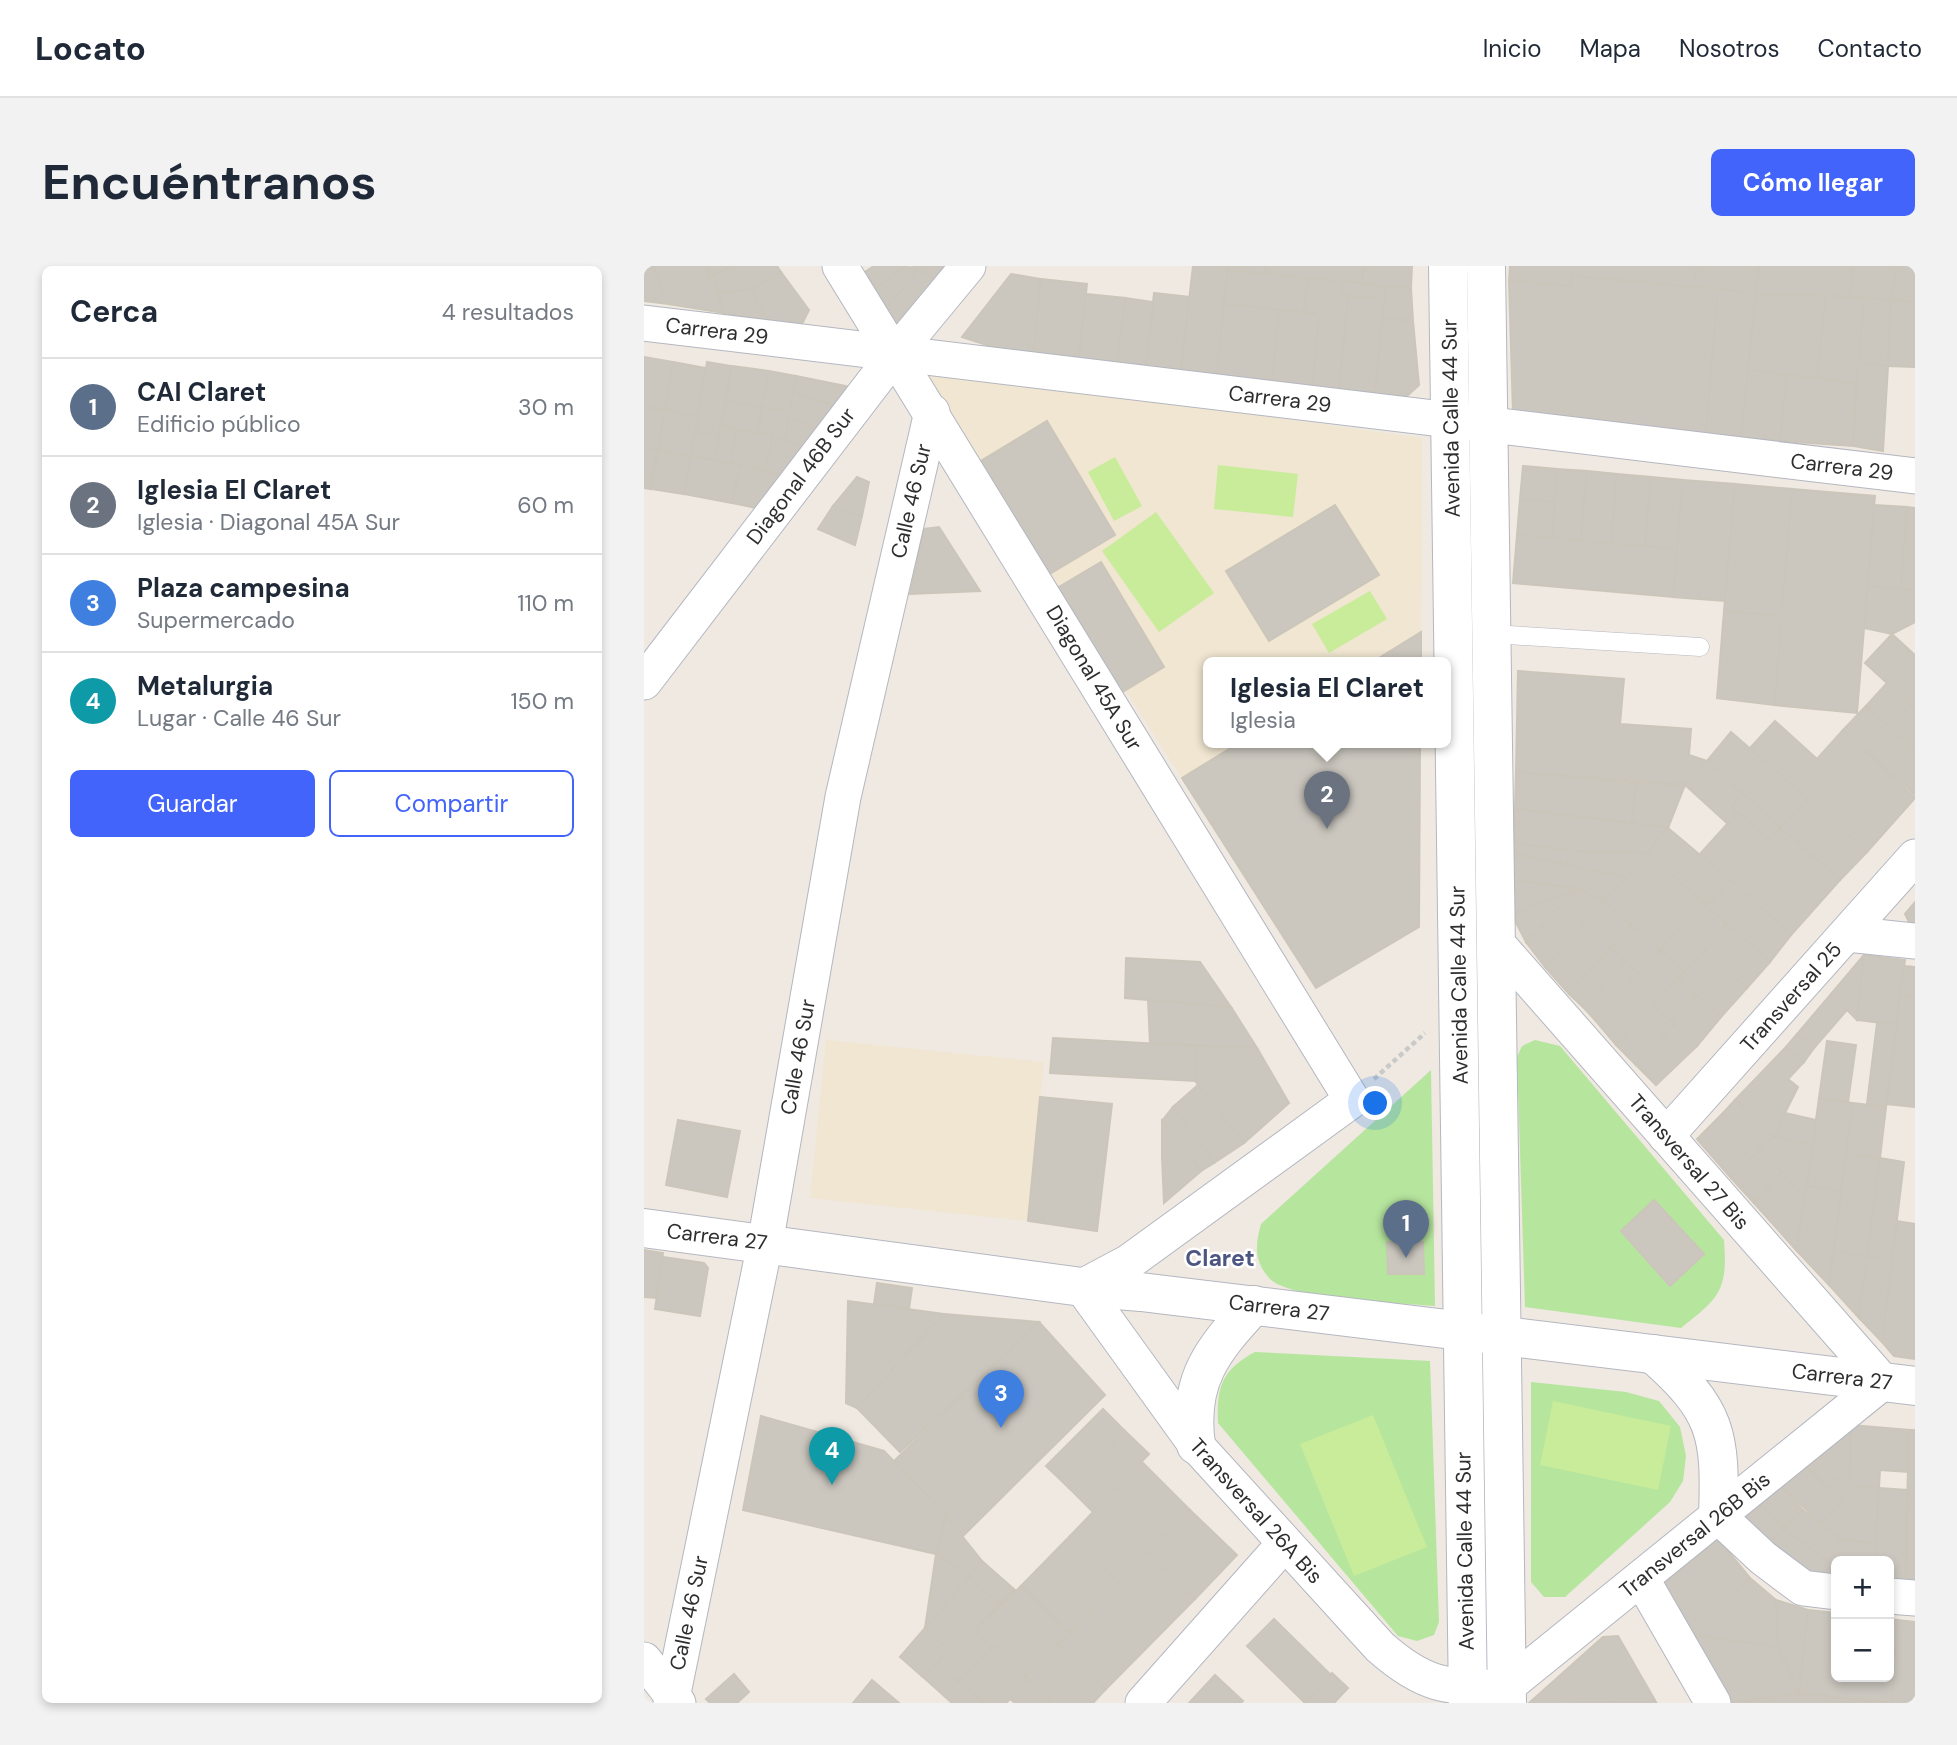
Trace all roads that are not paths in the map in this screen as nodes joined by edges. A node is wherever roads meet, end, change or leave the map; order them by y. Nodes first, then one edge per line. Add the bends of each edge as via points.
1 (840, 266) edge
2 (968, 266) edge
3 (1448, 266) edge
4 (1486, 266) edge
5 (644, 323) edge
6 (896, 353) junction
7 (932, 412) junction
8 (1451, 420) junction
9 (1488, 425) junction
10 (1915, 476) edge
11 (1492, 634) junction
12 (1700, 647) dead end
13 (644, 682) edge
14 (1915, 857) edge
15 (1847, 934) junction
16 (1915, 941) edge
17 (1496, 942) junction
18 (1666, 1136) junction
19 (644, 1228) edge
20 (765, 1244) junction
21 (1082, 1287) junction
22 (1254, 1305) junction
23 (1462, 1331) junction
24 (1501, 1335) junction
25 (1653, 1354) junction
26 (1899, 1385) edge
27 (1196, 1445) junction
28 (1717, 1516) junction
29 (1284, 1543) junction
30 (1641, 1578) junction
31 (1831, 1591) edge
32 (1894, 1596) edge
33 (1915, 1598) edge
34 (644, 1660) edge
35 (1468, 1695) edge
36 (1506, 1695) edge
37 (674, 1700) edge
38 (1143, 1703) edge
39 (1713, 1703) edge

1 - 6 street
2 - 6 street
3 - 8 main road, Avenida Calle 44 Sur
4 - 9 main road, Avenida Calle 44 Sur
5 - 6 street, Carrera 29
6 - 7 street, Diagonal 45A Sur
6 - 8 street, Carrera 29
6 - 13 street, Diagonal 46B Sur
7 - 20 street, Calle 46 Sur via 843,797
7 - 21 street, Diagonal 45A Sur via 1352,1100 1129,1262
8 - 9 street, Carrera 29
8 - 23 main road, Avenida Calle 44 Sur
9 - 10 street, Carrera 29
9 - 11 main road, Avenida Calle 44 Sur
11 - 12 lane
11 - 17 main road, Avenida Calle 44 Sur
14 - 15 street, Transversal 25
15 - 16 street
15 - 18 street, Transversal 25
17 - 18 street, Transversal 27 Bis
17 - 24 main road, Avenida Calle 44 Sur
18 - 26 street, Transversal 27 Bis
19 - 20 main road, Carrera 27
20 - 21 main road, Carrera 27
20 - 37 street, Calle 46 Sur
21 - 22 main road, Carrera 27
21 - 27 street, Transversal 26A Bis
22 - 23 main road, Carrera 27
22 - 27 main road via 1202,1373 1192,1418
23 - 24 main road, Carrera 27
23 - 35 main road, Avenida Calle 44 Sur
24 - 25 main road, Carrera 27
24 - 36 main road, Avenida Calle 44 Sur
25 - 26 main road, Carrera 27
25 - 28 main road via 1689,1388 1715,1433
26 - 28 street, Transversal 26B Bis
27 - 29 street, Transversal 26A Bis
28 - 30 street, Transversal 26B Bis
28 - 31 street via 1803,1588
29 - 35 street, Transversal 26A Bis via 1399,1664
29 - 38 street
30 - 36 street, Transversal 26B Bis
30 - 39 street
32 - 33 street
34 - 37 street
35 - 36 street, Transversal 26A Bis

